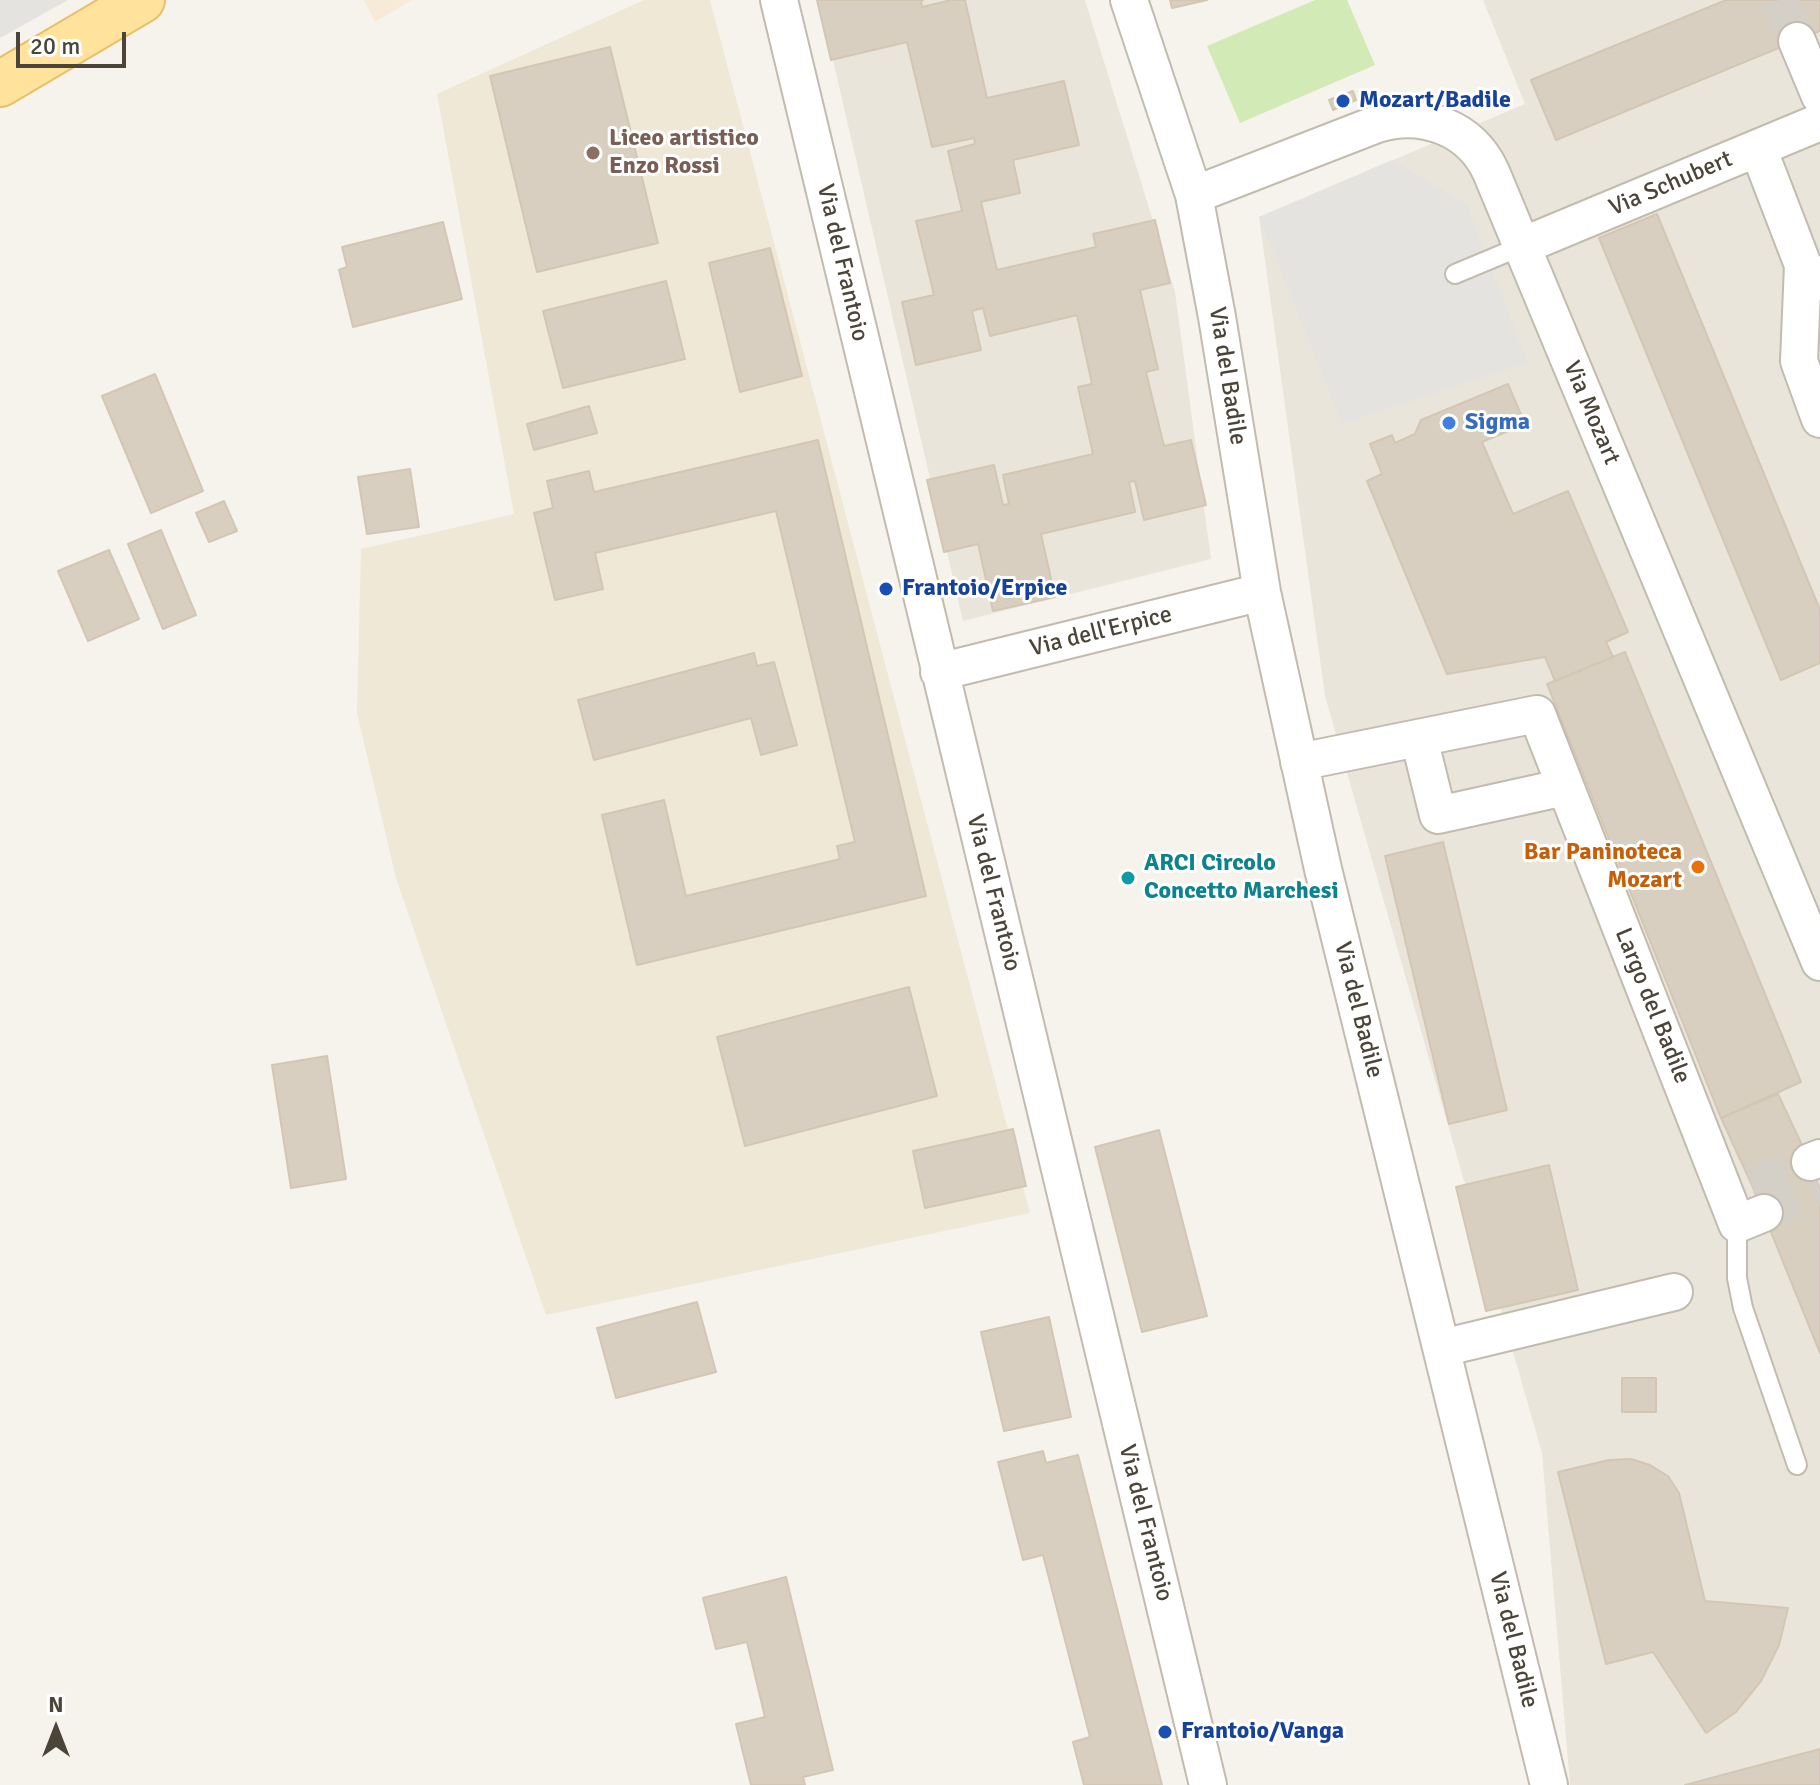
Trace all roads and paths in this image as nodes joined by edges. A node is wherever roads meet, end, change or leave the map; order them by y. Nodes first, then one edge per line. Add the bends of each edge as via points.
1 (142, 0) edge
2 (779, 0) edge
3 (1129, 0) edge
4 (1811, 38) tunnel mouth
5 (9, 78) edge
6 (1820, 96) edge
7 (1820, 122) edge
8 (1758, 148) junction
9 (1194, 195) junction
10 (1522, 246) junction
11 (1455, 274) dead end
12 (1811, 274) edge
13 (1820, 419) edge
14 (1262, 592) junction
15 (939, 672) junction
16 (1419, 738) junction
17 (1299, 762) junction
18 (1565, 787) junction
19 (1819, 957) edge
20 (1745, 1205) joint
21 (1674, 1292) dead end
22 (1442, 1348) junction
23 (1797, 1465) dead end
24 (1208, 1785) edge
25 (1549, 1785) edge

1 - 5 main road
2 - 15 street, Via del Frantoio
3 - 9 street, Via del Badile
4 - 6 street
7 - 8 street, Via Schubert
8 - 10 street, Via Schubert
8 - 12 street
9 - 10 street, Via Mozart via 1377,124 1417,119 1454,130 1478,148
9 - 14 street, Via del Badile
10 - 11 lane
10 - 19 street, Via Mozart
12 - 13 street via 1799,361
14 - 15 street, Via dell'Erpice
14 - 17 street, Via del Badile
15 - 24 street, Via del Frantoio
16 - 17 street, Largo del Badile
16 - 18 street, Largo del Badile via 1537,714
16 - 18 street via 1438,815
17 - 22 street, Via del Badile
18 - 20 street, Largo del Badile
20 - 23 lane via 1737,1278
21 - 22 street
22 - 25 street, Via del Badile

